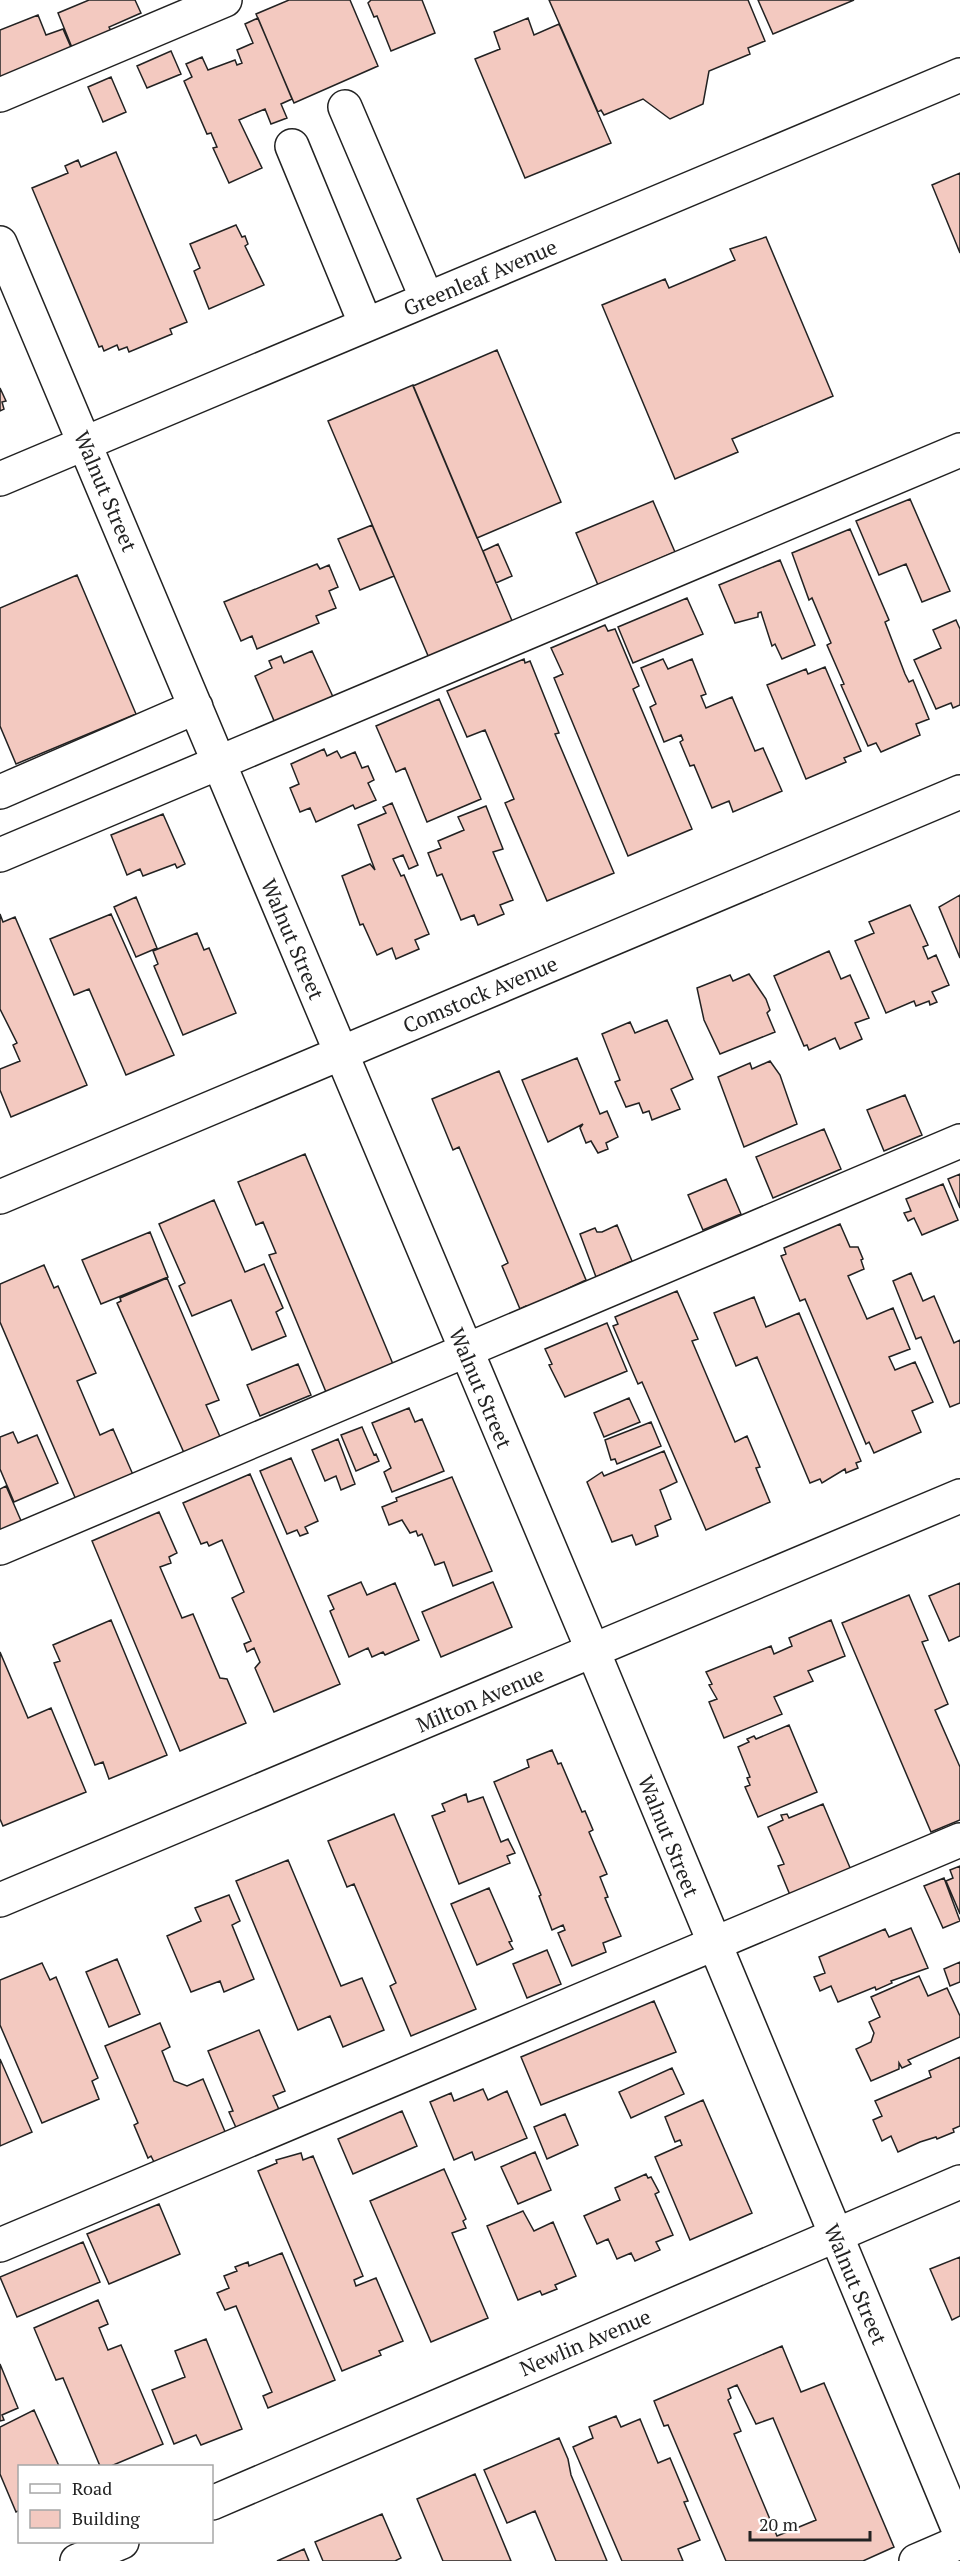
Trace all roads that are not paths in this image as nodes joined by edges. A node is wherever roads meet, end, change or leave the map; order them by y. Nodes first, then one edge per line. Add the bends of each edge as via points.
1 (225, 0) edge
2 (960, 75) edge
3 (0, 95) edge
4 (345, 107) dead end
5 (292, 146) dead end
6 (0, 243) edge
7 (427, 299) junction
8 (366, 325) junction
9 (86, 443) junction
10 (960, 450) edge
11 (0, 479) edge
12 (196, 707) junction
13 (219, 763) junction
14 (0, 792) edge
15 (960, 792) edge
16 (0, 855) edge
17 (341, 1053) junction
18 (960, 1141) edge
19 (0, 1197) edge
20 (464, 1349) junction
21 (960, 1496) edge
22 (0, 1548) edge
23 (593, 1651) junction
24 (960, 1840) edge
25 (0, 1900) edge
26 (713, 1944) junction
27 (960, 2182) edge
28 (835, 2234) junction
29 (0, 2245) edge
30 (213, 2503) edge
31 (957, 2516) edge
32 (960, 2542) edge
33 (118, 2543) edge
34 (77, 2561) edge
35 (916, 2561) edge

1 - 3 street
2 - 7 street, Greenleaf Avenue
4 - 7 street
5 - 8 street
6 - 9 street, Walnut Street
7 - 8 street, Greenleaf Avenue
8 - 9 street, Greenleaf Avenue
9 - 11 street, Greenleaf Avenue
9 - 12 street, Walnut Street
10 - 13 street
12 - 13 street, Walnut Street
12 - 14 street
13 - 16 street
13 - 17 street, Walnut Street
15 - 17 street, Comstock Avenue
17 - 19 street, Comstock Avenue
17 - 20 street, Walnut Street
18 - 20 street
20 - 22 street
20 - 23 street, Walnut Street
21 - 23 street, Milton Avenue
23 - 25 street, Milton Avenue
23 - 26 street, Walnut Street
24 - 26 street
26 - 28 street, Walnut Street
26 - 29 street
27 - 28 street, Newlin Avenue
28 - 30 street, Newlin Avenue
28 - 31 street, Walnut Street
32 - 35 street
33 - 34 street

